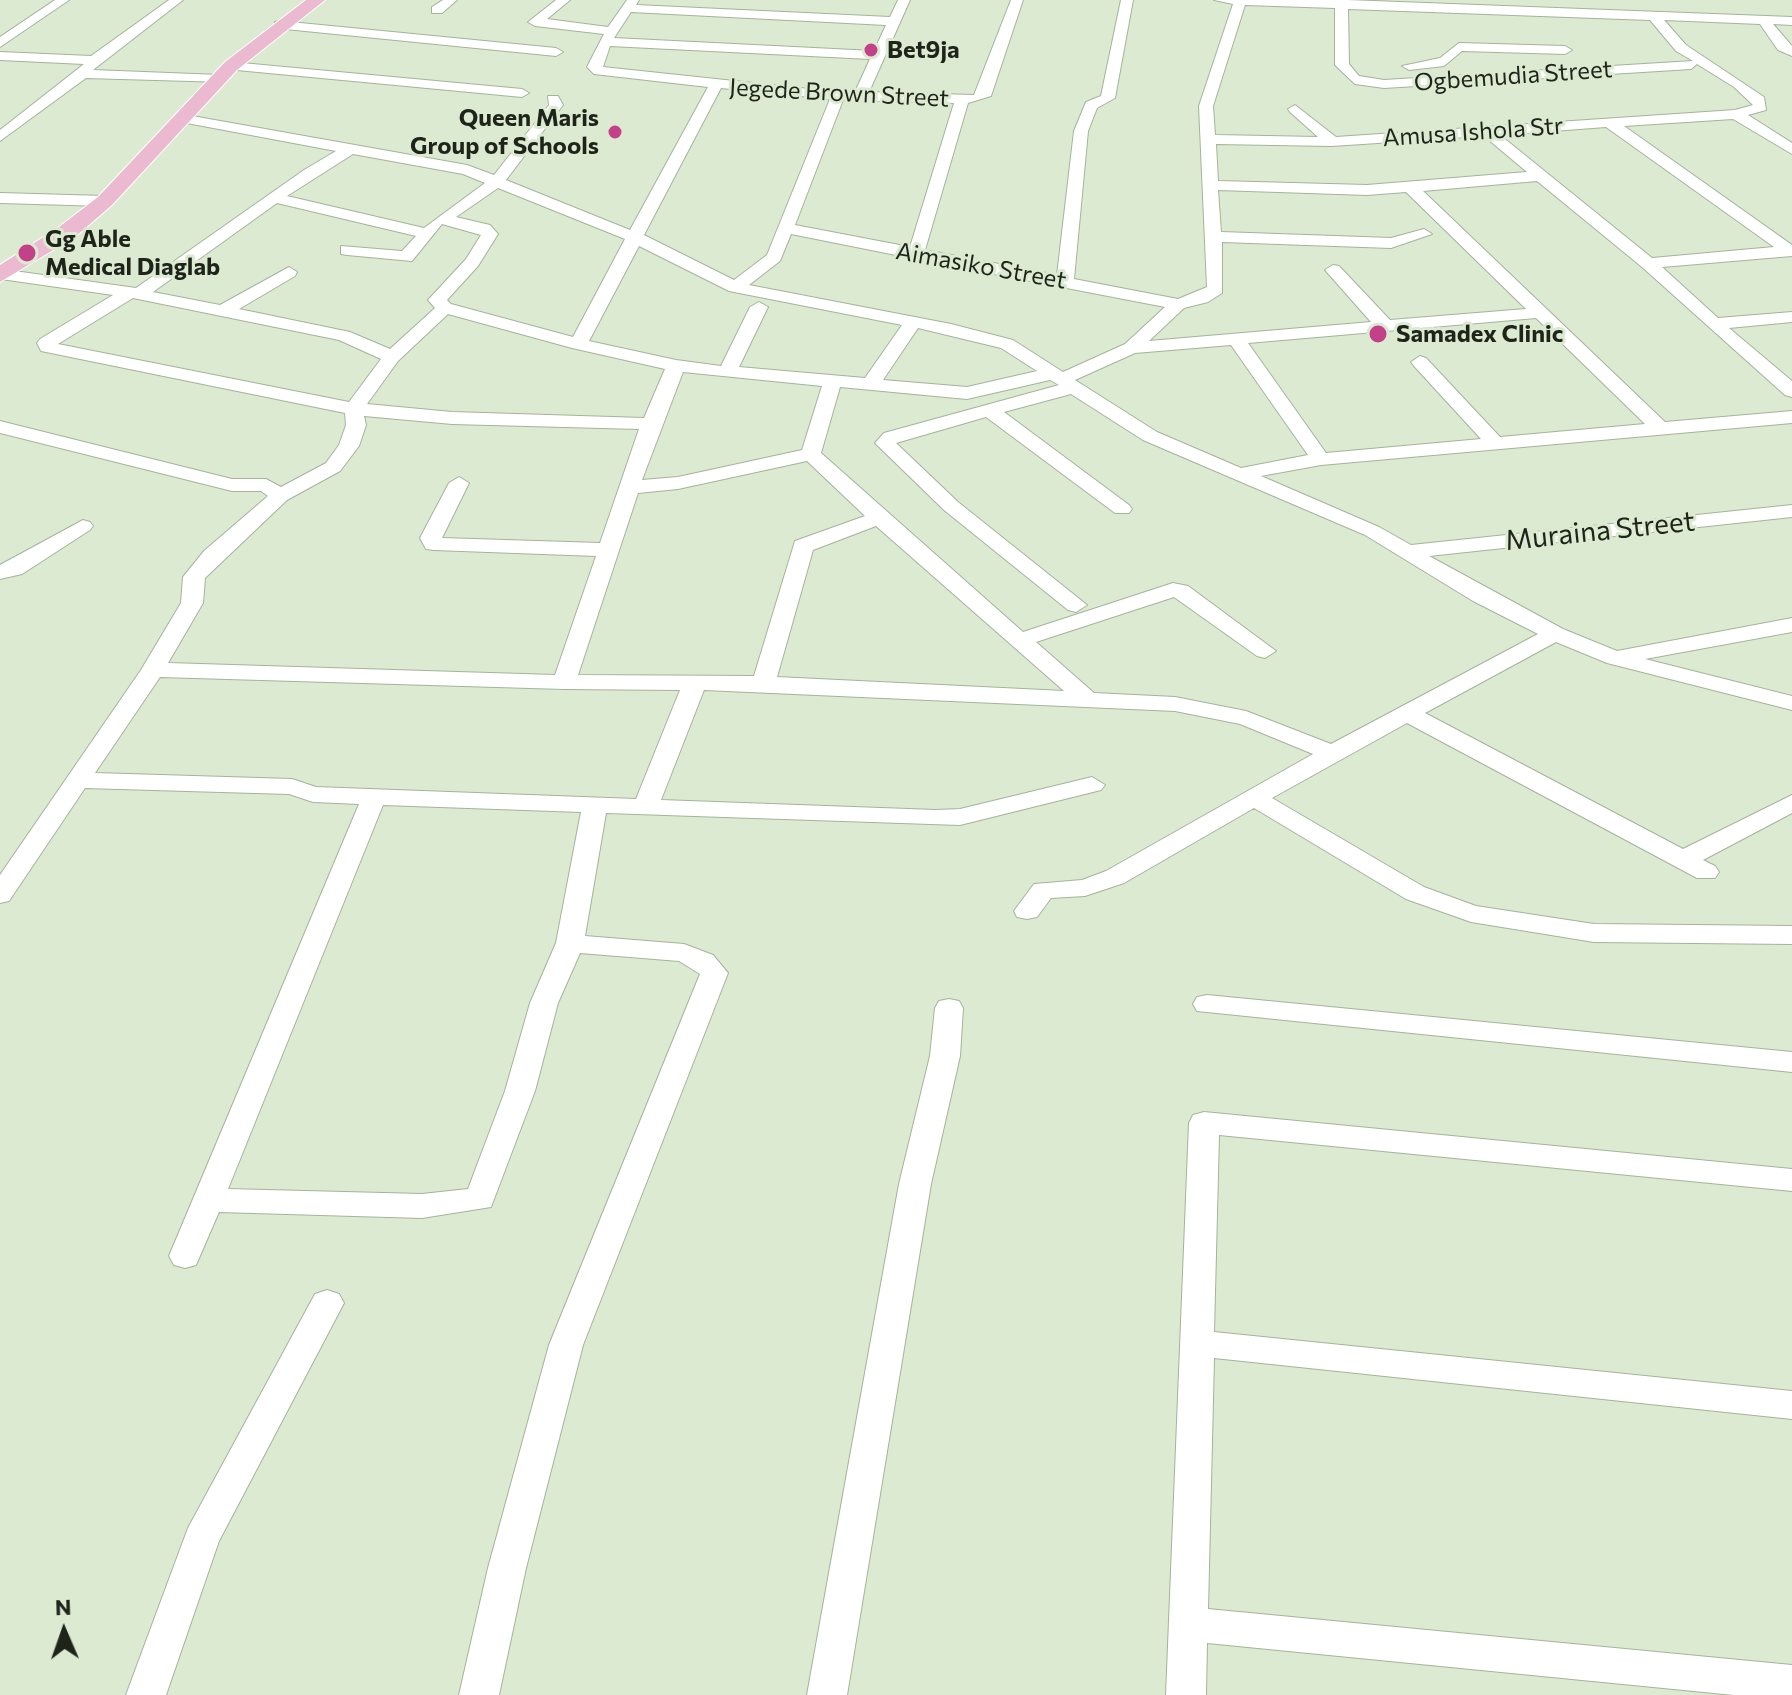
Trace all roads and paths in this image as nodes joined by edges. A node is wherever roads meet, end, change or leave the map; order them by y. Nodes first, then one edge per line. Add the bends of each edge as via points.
1 (63, 0) edge
2 (177, 0) edge
3 (315, 0) edge
4 (451, 0) edge
5 (564, 0) edge
6 (904, 0) edge
7 (1017, 0) edge
8 (1127, 0) edge
9 (1223, 0) edge
10 (1240, 1) edge
11 (1342, 3) edge
12 (630, 4) edge
13 (437, 10) dead end
14 (1655, 18) junction
15 (894, 21) junction
16 (1792, 21) edge
17 (1766, 24) dead end
18 (280, 25) junction
19 (1564, 32) junction
20 (607, 36) junction
21 (0, 43) edge
22 (556, 52) dead end
23 (1792, 52) edge
24 (878, 55) junction
25 (0, 56) edge
26 (94, 60) junction
27 (1691, 65) dead end
28 (1387, 66) dead end
29 (1570, 72) junction
30 (226, 73) junction
31 (83, 74) junction
32 (715, 86) junction
33 (522, 93) dead end
34 (838, 96) junction
35 (860, 96) junction
36 (553, 99) dead end
37 (962, 100) junction
38 (1295, 109) dead end
39 (1736, 114) junction
40 (181, 118) junction
41 (1608, 122) junction
42 (1487, 131) junction
43 (0, 137) edge
44 (1785, 138) edge
45 (1210, 139) junction
46 (1332, 142) junction
47 (352, 148) junction
48 (1792, 149) edge
49 (1540, 176) junction
50 (497, 182) junction
51 (1210, 185) junction
52 (1410, 187) junction
53 (0, 198) edge
54 (276, 198) junction
55 (105, 201) junction
56 (443, 219) junction
57 (785, 228) junction
58 (426, 233) junction
59 (1424, 234) dead end
60 (634, 237) junction
61 (1213, 237) junction
62 (347, 250) dead end
63 (1791, 251) edge
64 (916, 254) junction
65 (1648, 263) junction
66 (1333, 270) dead end
67 (289, 272) dead end
68 (0, 275) edge
69 (1065, 281) junction
70 (735, 287) junction
71 (134, 294) junction
72 (1178, 304) junction
73 (759, 307) dead end
74 (445, 308) junction
75 (223, 311) junction
76 (1537, 313) junction
77 (1792, 317) edge
78 (913, 322) junction
79 (1714, 324) junction
80 (1385, 326) junction
81 (1237, 341) junction
82 (578, 344) junction
83 (1131, 348) junction
84 (392, 357) junction
85 (1420, 362) dead end
86 (676, 366) junction
87 (728, 371) junction
88 (833, 380) junction
89 (1064, 380) junction
90 (871, 384) junction
91 (1792, 391) edge
92 (354, 409) junction
93 (991, 412) junction
94 (1792, 417) edge
95 (651, 424) junction
96 (0, 427) edge
97 (1661, 429) junction
98 (1497, 445) junction
99 (811, 454) junction
100 (1321, 459) junction
101 (1240, 474) junction
102 (459, 483) dead end
103 (632, 487) junction
104 (280, 496) junction
105 (1122, 509) dead end
106 (1792, 511) edge
107 (879, 518) junction
108 (83, 526) dead end
109 (610, 550) junction
110 (1408, 552) junction
111 (0, 572) edge
112 (1076, 605) dead end
113 (1792, 625) edge
114 (1555, 634) junction
115 (1023, 639) junction
116 (1265, 651) dead end
117 (1615, 658) junction
118 (153, 670) junction
119 (564, 682) junction
120 (695, 682) junction
121 (764, 683) junction
122 (1087, 699) junction
123 (1792, 703) edge
124 (1408, 714) junction
125 (1332, 753) junction
126 (76, 780) junction
127 (1092, 785) dead end
128 (374, 797) junction
129 (1253, 797) junction
130 (1792, 803) edge
131 (595, 804) junction
132 (646, 806) junction
133 (0, 895) edge
134 (1027, 911) dead end
135 (1792, 935) edge
136 (570, 943) junction
137 (1207, 1004) dead end
138 (949, 1008) dead end
139 (1792, 1062) edge
140 (1792, 1180) edge
141 (209, 1200) junction
142 (185, 1256) dead end
143 (327, 1303) dead end
144 (1197, 1343) junction
145 (1792, 1405) edge
146 (1189, 1624) junction
147 (1792, 1683) edge
148 (146, 1695) edge
149 (479, 1695) edge
150 (827, 1695) edge
151 (1186, 1695) edge

1 - 21 street
2 - 26 street
3 - 18 main road
4 - 13 street
5 - 20 street via 535,22
6 - 15 street
7 - 37 street via 984,96
8 - 69 street via 1108,98 1091,105 1081,131
9 - 10 street
10 - 11 street
10 - 45 street via 1206,106
11 - 19 street
11 - 29 street, Ogbemudia Street via 1355,80 1384,84
12 - 15 street
12 - 20 street
14 - 16 street
14 - 19 street
14 - 39 street via 1681,48 1762,104
15 - 24 street
17 - 23 street
18 - 22 street
18 - 30 main road
19 - 28 street via 1459,47 1438,64
19 - 29 street
20 - 24 street
20 - 32 street, Jegede Brown Street via 594,67 599,71
24 - 35 street
25 - 26 street
26 - 31 street
27 - 29 street, Ogbemudia Street
30 - 31 street
30 - 33 street
30 - 40 main road
31 - 43 street
32 - 34 street, Jegede Brown Street
32 - 60 street
34 - 35 street, Jegede Brown Street
34 - 57 street
35 - 37 street, Jegede Brown Street
36 - 50 street via 556,105
37 - 64 street
38 - 46 street
39 - 41 street, Amusa Ishola Str
39 - 44 street
40 - 47 street
40 - 55 main road
41 - 42 street, Amusa Ishola Str
41 - 63 street
42 - 46 street, Amusa Ishola Str
42 - 49 street
44 - 48 street
45 - 46 street, Amusa Ishola Str
45 - 51 street
47 - 50 street via 432,162
47 - 54 street
49 - 52 street
49 - 65 street
50 - 56 street
50 - 60 street
51 - 52 street
51 - 61 street
52 - 76 street
53 - 55 street
54 - 58 street
54 - 71 street
55 - 68 main road
56 - 58 street
56 - 74 street via 490,234 437,300
57 - 64 street, Aimasiko Street
57 - 70 street via 774,257
58 - 62 street via 412,254 399,259
59 - 61 street via 1391,243
60 - 70 street
60 - 82 street
61 - 72 street via 1216,289
63 - 65 street
64 - 69 street, Aimasiko Street
65 - 79 street
66 - 80 street
67 - 75 street
68 - 71 street
69 - 72 street, Aimasiko Street
70 - 78 street
71 - 75 street
71 - 92 street via 47,347
72 - 83 street
73 - 87 street
74 - 82 street
74 - 84 street
75 - 84 street via 344,336
76 - 80 street
76 - 97 street
77 - 79 street
78 - 89 street via 1007,344
78 - 90 street
79 - 91 street
80 - 81 street
81 - 83 street
81 - 100 street
82 - 86 street
83 - 89 street
84 - 92 street
85 - 98 street
86 - 87 street
86 - 95 street
87 - 88 street
88 - 90 street
88 - 99 street
89 - 90 street via 967,393
89 - 93 street
89 - 101 street via 1150,436
92 - 95 street via 452,418
92 - 104 street via 356,425 349,446 333,467
93 - 105 street
93 - 112 street via 891,437 885,443 951,506
94 - 97 street
95 - 103 street
96 - 104 street via 232,485 266,485
97 - 98 street
98 - 100 street
99 - 103 street via 678,483
99 - 107 street
100 - 101 street
101 - 110 street
102 - 109 street via 431,538 434,544
103 - 109 street
104 - 118 street via 194,577 192,603
106 - 110 street, Muraina Street
107 - 115 street
107 - 121 street via 803,546
108 - 111 street via 14,569
109 - 119 street
110 - 114 street
113 - 117 street
114 - 117 street
114 - 124 street
115 - 116 street via 1173,590
115 - 122 street
117 - 123 street
118 - 119 street
118 - 126 street
119 - 120 street
120 - 121 street
120 - 132 street
121 - 122 street
122 - 125 street via 1212,709
124 - 125 street
124 - 130 street via 1694,866
125 - 129 street
126 - 128 street via 292,787 313,794
126 - 133 street
127 - 132 street via 960,817
128 - 131 street
128 - 141 street
129 - 134 street via 1100,885 1043,890
129 - 135 street via 1415,893 1471,914 1594,933
131 - 132 street
131 - 136 street
136 - 141 street via 544,1003 520,1091 480,1199 422,1206
136 - 149 street via 684,953 714,973 566,1345
137 - 139 street
138 - 150 street via 945,1056 915,1184
140 - 144 street via 1204,1123
141 - 142 street
143 - 148 street via 201,1539
144 - 145 street
144 - 146 street
146 - 147 street
146 - 151 street

